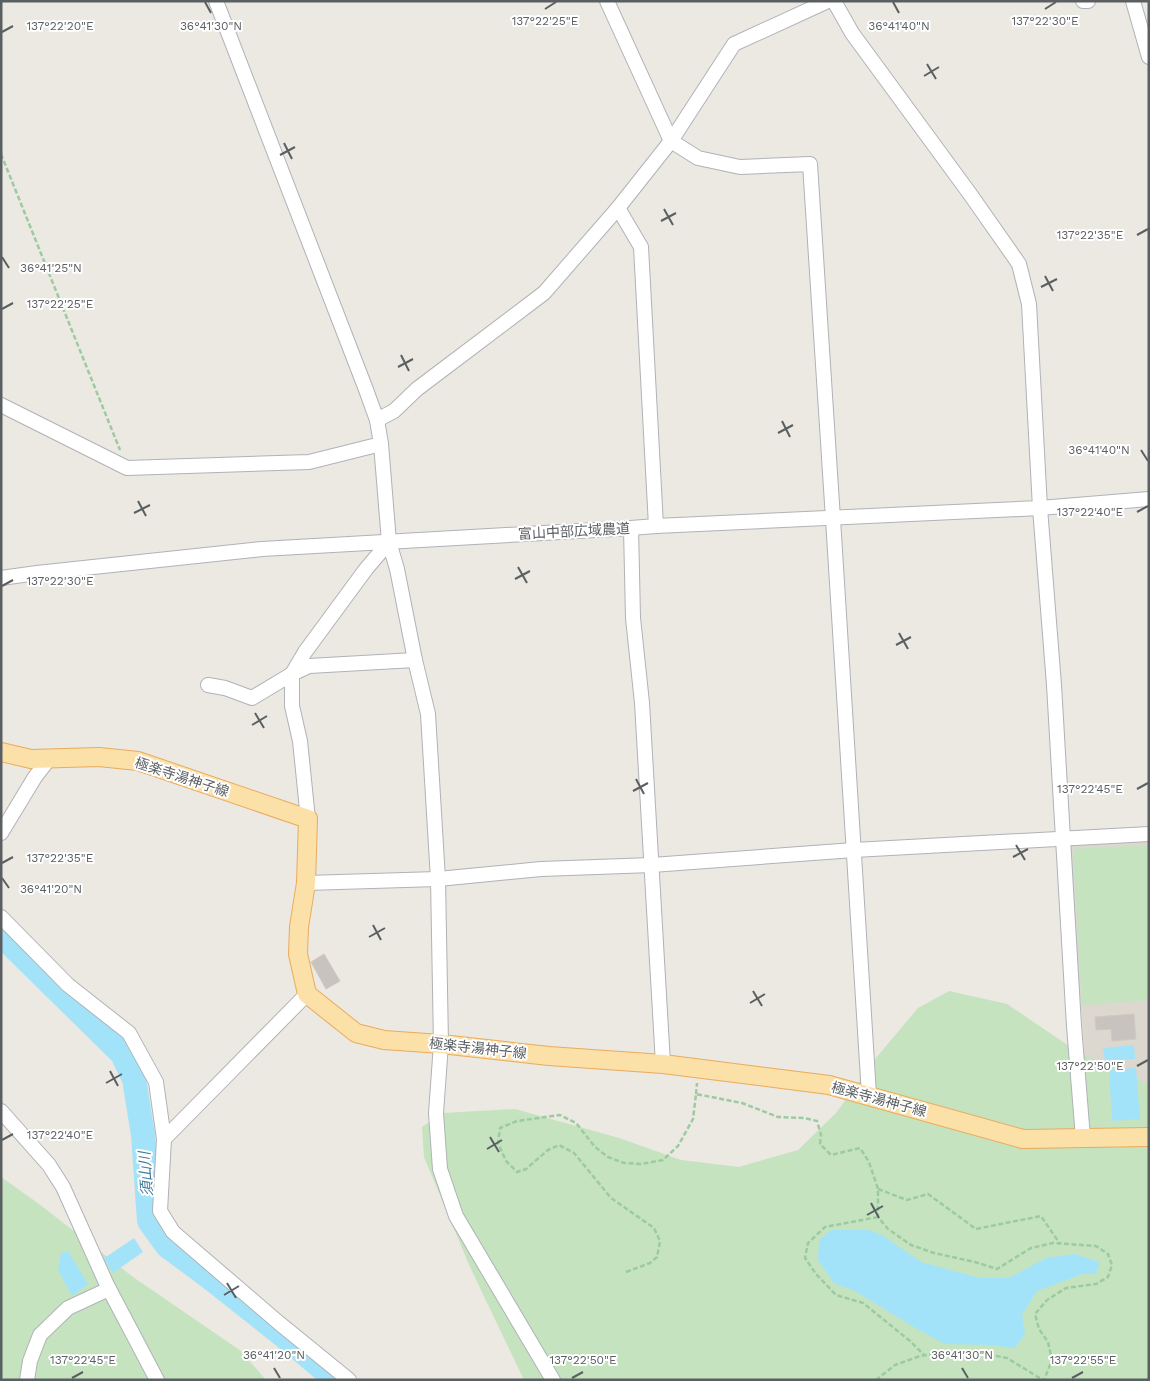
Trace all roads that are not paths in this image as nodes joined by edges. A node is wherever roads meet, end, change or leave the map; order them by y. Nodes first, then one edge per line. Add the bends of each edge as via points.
1 (216, 1) edge
2 (607, 1) edge
3 (828, 1) edge
4 (834, 1) edge
5 (1083, 1) edge
6 (1088, 1) edge
7 (1133, 1) edge
8 (1149, 57) edge
9 (671, 141) junction
10 (618, 208) junction
11 (1, 406) edge
12 (377, 420) junction
13 (381, 444) junction
14 (1149, 499) edge
15 (1040, 508) junction
16 (833, 519) junction
17 (656, 526) junction
18 (631, 528) junction
19 (389, 542) junction
20 (1, 578) edge
21 (415, 660) junction
22 (292, 674) junction
23 (208, 685) dead end
24 (1, 752) edge
25 (49, 759) junction
26 (308, 819) junction
27 (1, 833) edge
28 (1149, 834) edge
29 (1063, 838) junction
30 (854, 850) junction
31 (652, 865) junction
32 (438, 879) junction
33 (306, 883) junction
34 (1, 917) edge
35 (307, 994) junction
36 (441, 1044) junction
37 (663, 1064) junction
38 (868, 1095) junction
39 (1, 1111) edge
40 (1149, 1137) edge
41 (1083, 1138) junction
42 (164, 1139) junction
43 (109, 1289) junction
44 (27, 1380) edge
45 (157, 1380) edge
46 (349, 1380) edge
47 (553, 1380) edge

1 - 12 street
2 - 9 street
3 - 9 street via 734,44
4 - 15 street via 852,33 1019,264 1029,304
5 - 6 street
7 - 8 street
9 - 10 street
9 - 16 street via 698,158 740,166 810,164
10 - 12 street via 544,293 417,389 394,411
10 - 17 street via 641,247
11 - 13 street via 127,468 309,462
12 - 13 street
13 - 19 street
14 - 15 street, 富山中部広域農道
15 - 16 street, 富山中部広域農道
15 - 29 street
16 - 17 street, 富山中部広域農道
16 - 30 street
17 - 18 street, 富山中部広域農道
18 - 19 street, 富山中部広域農道
18 - 31 street via 634,618
19 - 20 street, 富山中部広域農道 via 262,548
19 - 21 street
19 - 22 street via 305,652
21 - 22 street via 309,666
21 - 32 street via 428,714
22 - 23 street via 252,698
22 - 26 street via 292,706 300,741
24 - 25 main road, 極楽寺湯神子線 via 31,759
25 - 26 main road, 極楽寺湯神子線 via 99,757 138,760
25 - 27 street
26 - 33 main road
28 - 29 street
29 - 30 street
29 - 41 street
30 - 31 street
30 - 38 street
31 - 32 street via 541,869
31 - 37 street
32 - 33 street
32 - 36 street
33 - 35 main road via 298,954
34 - 42 street via 68,985 128,1033 156,1082
35 - 36 main road, 極楽寺湯神子線 via 356,1032 384,1040
35 - 42 street
36 - 37 main road, 極楽寺湯神子線
36 - 47 street via 436,1113 440,1169 456,1216
37 - 38 main road, 極楽寺湯神子線 via 829,1085
38 - 41 main road, 極楽寺湯神子線 via 1024,1139
39 - 43 street via 50,1165
40 - 41 main road, 極楽寺湯神子線
42 - 46 street via 160,1210 173,1232
43 - 44 street via 68,1308 40,1335 30,1360
43 - 45 street

